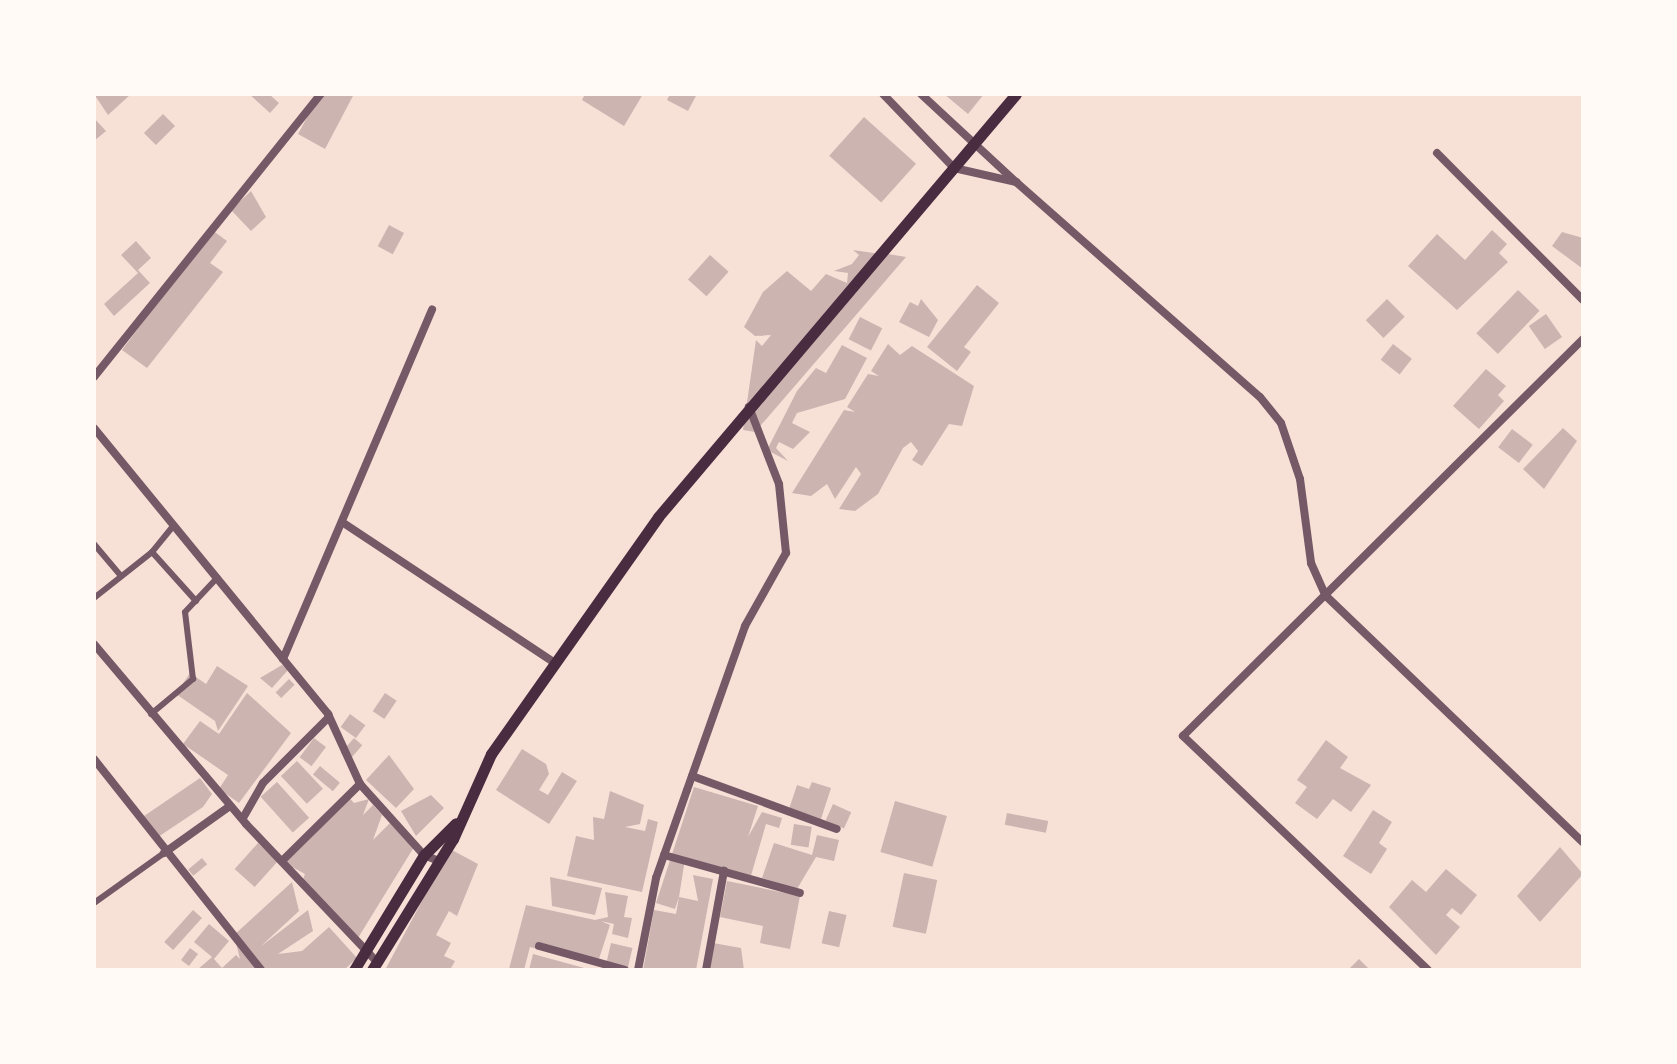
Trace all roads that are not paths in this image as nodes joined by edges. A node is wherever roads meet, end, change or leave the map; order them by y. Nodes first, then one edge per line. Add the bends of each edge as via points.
1 (321, 94) edge
2 (883, 94) edge
3 (921, 94) edge
4 (1016, 94) edge
5 (975, 142) junction
6 (1437, 153) dead end
7 (954, 168) junction
8 (1016, 182) junction
9 (1583, 300) edge
10 (432, 309) dead end
11 (1583, 339) edge
12 (94, 377) edge
13 (749, 406) junction
14 (94, 428) edge
15 (345, 524) junction
16 (174, 525) junction
17 (94, 544) edge
18 (152, 552) junction
19 (121, 576) junction
20 (218, 578) junction
21 (1325, 595) junction
22 (94, 598) edge
23 (196, 601) junction
24 (94, 644) edge
25 (283, 659) junction
26 (555, 663) junction
27 (151, 714) junction
28 (329, 717) junction
29 (94, 759) edge
30 (692, 776) junction
31 (360, 784) junction
32 (230, 806) junction
33 (243, 818) junction
34 (456, 823) junction
35 (837, 829) dead end
36 (1583, 842) edge
37 (164, 853) junction
38 (424, 855) junction
39 (664, 855) junction
40 (284, 859) junction
41 (439, 861) junction
42 (724, 871) junction
43 (800, 893) dead end
44 (94, 903) edge
45 (539, 946) dead end
46 (366, 951) junction
47 (374, 966) edge
48 (261, 970) edge
49 (354, 970) edge
50 (625, 970) edge
51 (638, 970) edge
52 (706, 970) edge
53 (1428, 970) edge

1 - 12 street
2 - 7 street
3 - 5 street
4 - 5 main road
5 - 7 main road
5 - 8 street
6 - 9 street
7 - 8 street
7 - 13 main road
8 - 21 street via 1281,423 1300,479 1311,563
10 - 15 street
11 - 21 street
13 - 26 main road via 658,517
13 - 30 street via 779,484 786,553 745,626
14 - 16 street
15 - 25 street
15 - 26 street
16 - 18 street
16 - 20 street
17 - 19 street
18 - 19 street
18 - 23 street
19 - 22 street
20 - 23 street
20 - 25 street
21 - 36 street
21 - 53 street via 1183,736
23 - 27 street via 185,612 193,679
24 - 27 street
25 - 28 street
26 - 34 main road via 491,754
27 - 32 street
28 - 31 street
28 - 33 street via 263,783
29 - 37 street
30 - 35 street
30 - 39 street
31 - 38 street
31 - 40 street
32 - 33 street
32 - 37 street
33 - 40 street
34 - 38 main road
34 - 41 main road
37 - 44 street
37 - 48 street
38 - 41 street
38 - 46 main road
39 - 42 street
39 - 51 street
40 - 46 street
41 - 47 main road
42 - 43 street
42 - 52 street
45 - 50 street
46 - 47 street
46 - 49 main road

